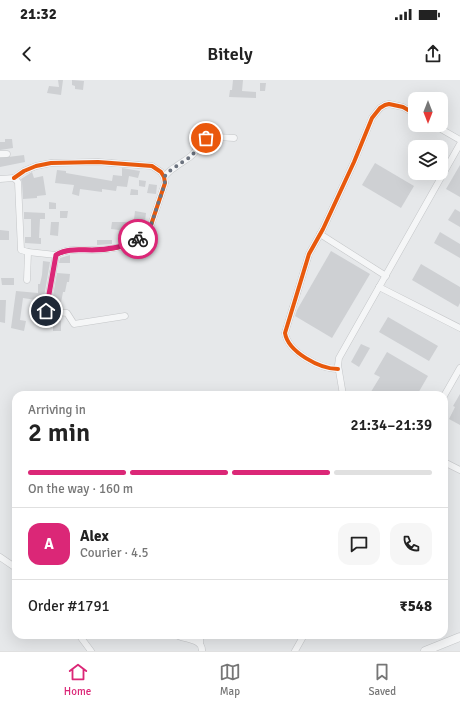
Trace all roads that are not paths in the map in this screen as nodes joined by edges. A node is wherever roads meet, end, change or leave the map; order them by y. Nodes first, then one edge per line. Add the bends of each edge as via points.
1 (408, 110) edge
2 (446, 132) edge
3 (234, 138) dead end
4 (460, 140) edge
5 (460, 144) edge
6 (0, 154) edge
7 (7, 154) dead end
8 (164, 177) junction
9 (14, 178) junction
10 (0, 179) edge
11 (320, 234) junction
12 (28, 252) junction
13 (56, 255) junction
14 (386, 276) junction
15 (27, 280) dead end
16 (379, 287) junction
17 (125, 316) dead end
18 (460, 328) edge
19 (460, 368) edge
20 (338, 369) junction
21 (342, 391) edge
22 (447, 391) edge
23 (448, 464) edge
24 (460, 470) edge
25 (0, 557) edge
26 (12, 565) edge
27 (460, 637) edge
28 (82, 639) edge
29 (184, 639) edge
30 (200, 639) edge
31 (300, 641) edge
32 (200, 643) junction
33 (92, 651) edge
34 (202, 651) edge
35 (295, 651) edge
36 (425, 651) edge

1 - 11 street via 389,104 380,108 372,118
2 - 4 street
3 - 8 street via 206,138 201,141 190,158
5 - 14 street
6 - 7 street
8 - 9 street via 152,166 98,162 51,163 36,166
8 - 13 street via 165,183 147,233 132,243 106,249 63,251
9 - 10 street
9 - 12 street via 18,182 21,250
11 - 14 street
11 - 20 street via 310,254 285,333 286,340 294,350 316,364
12 - 13 street
12 - 15 street
13 - 17 street via 46,311 67,313 74,324
14 - 16 street
16 - 18 street
16 - 20 street via 339,358
19 - 22 street
20 - 21 street
23 - 24 street
25 - 26 street
27 - 36 street
28 - 33 street
29 - 32 street
30 - 32 street
31 - 35 street
32 - 34 street

